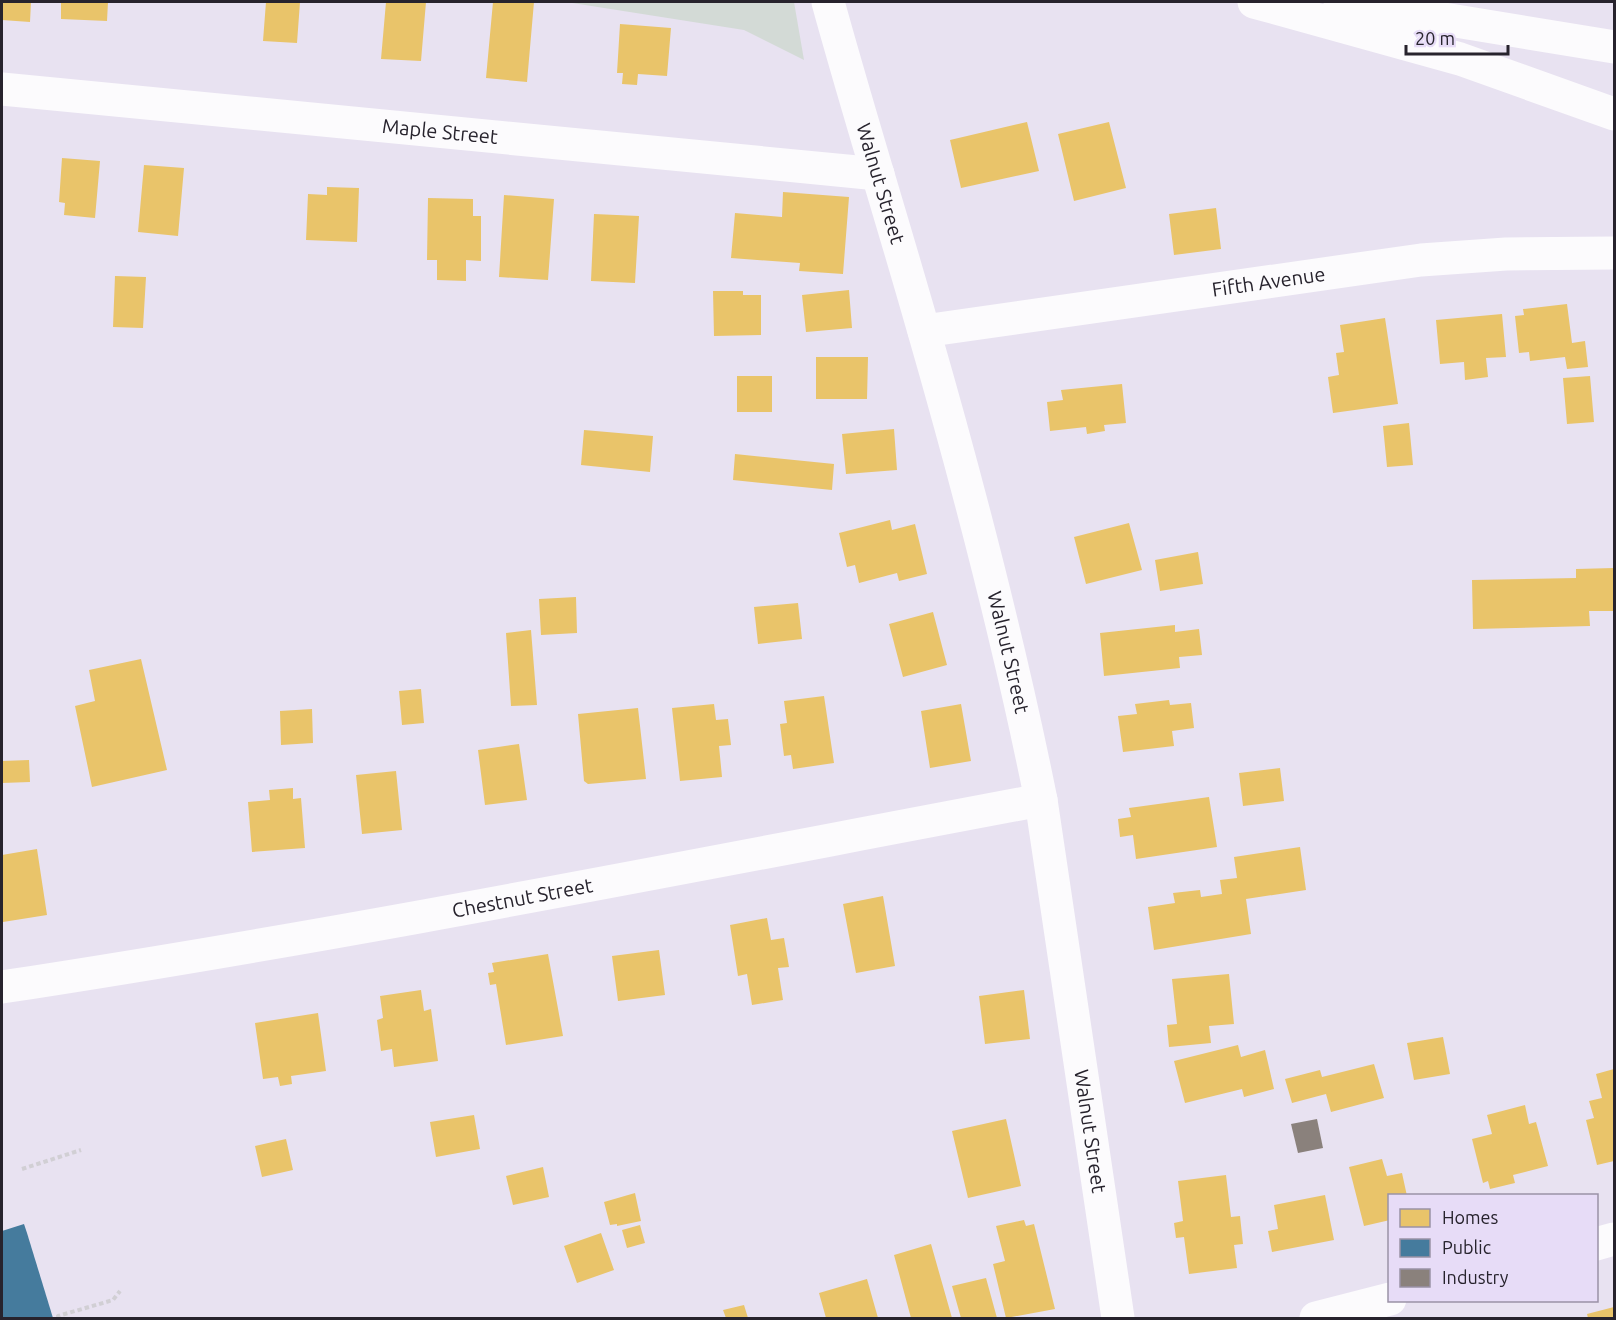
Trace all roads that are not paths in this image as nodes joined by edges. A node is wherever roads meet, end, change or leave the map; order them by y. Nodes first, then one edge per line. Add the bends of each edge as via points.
1 (1254, 2) edge
2 (1340, 2) edge
3 (831, 13) edge
4 (1614, 47) edge
5 (2, 89) edge
6 (1614, 114) edge
7 (878, 174) junction
8 (1614, 253) edge
9 (924, 331) junction
10 (1041, 800) junction
11 (2, 987) edge
12 (1614, 1239) edge
13 (1598, 1243) edge
14 (1388, 1299) edge
15 (1118, 1318) edge
16 (1316, 1318) edge

1 - 6 main road via 1460,58
2 - 4 main road
3 - 7 main road, Walnut Street
5 - 7 main road, Maple Street
7 - 9 main road, Walnut Street
8 - 9 main road, Fifth Avenue via 1421,260
9 - 10 main road, Walnut Street via 1007,644
10 - 11 main road, Chestnut Street via 210,956
10 - 15 main road, Walnut Street
12 - 13 main road
14 - 16 main road

